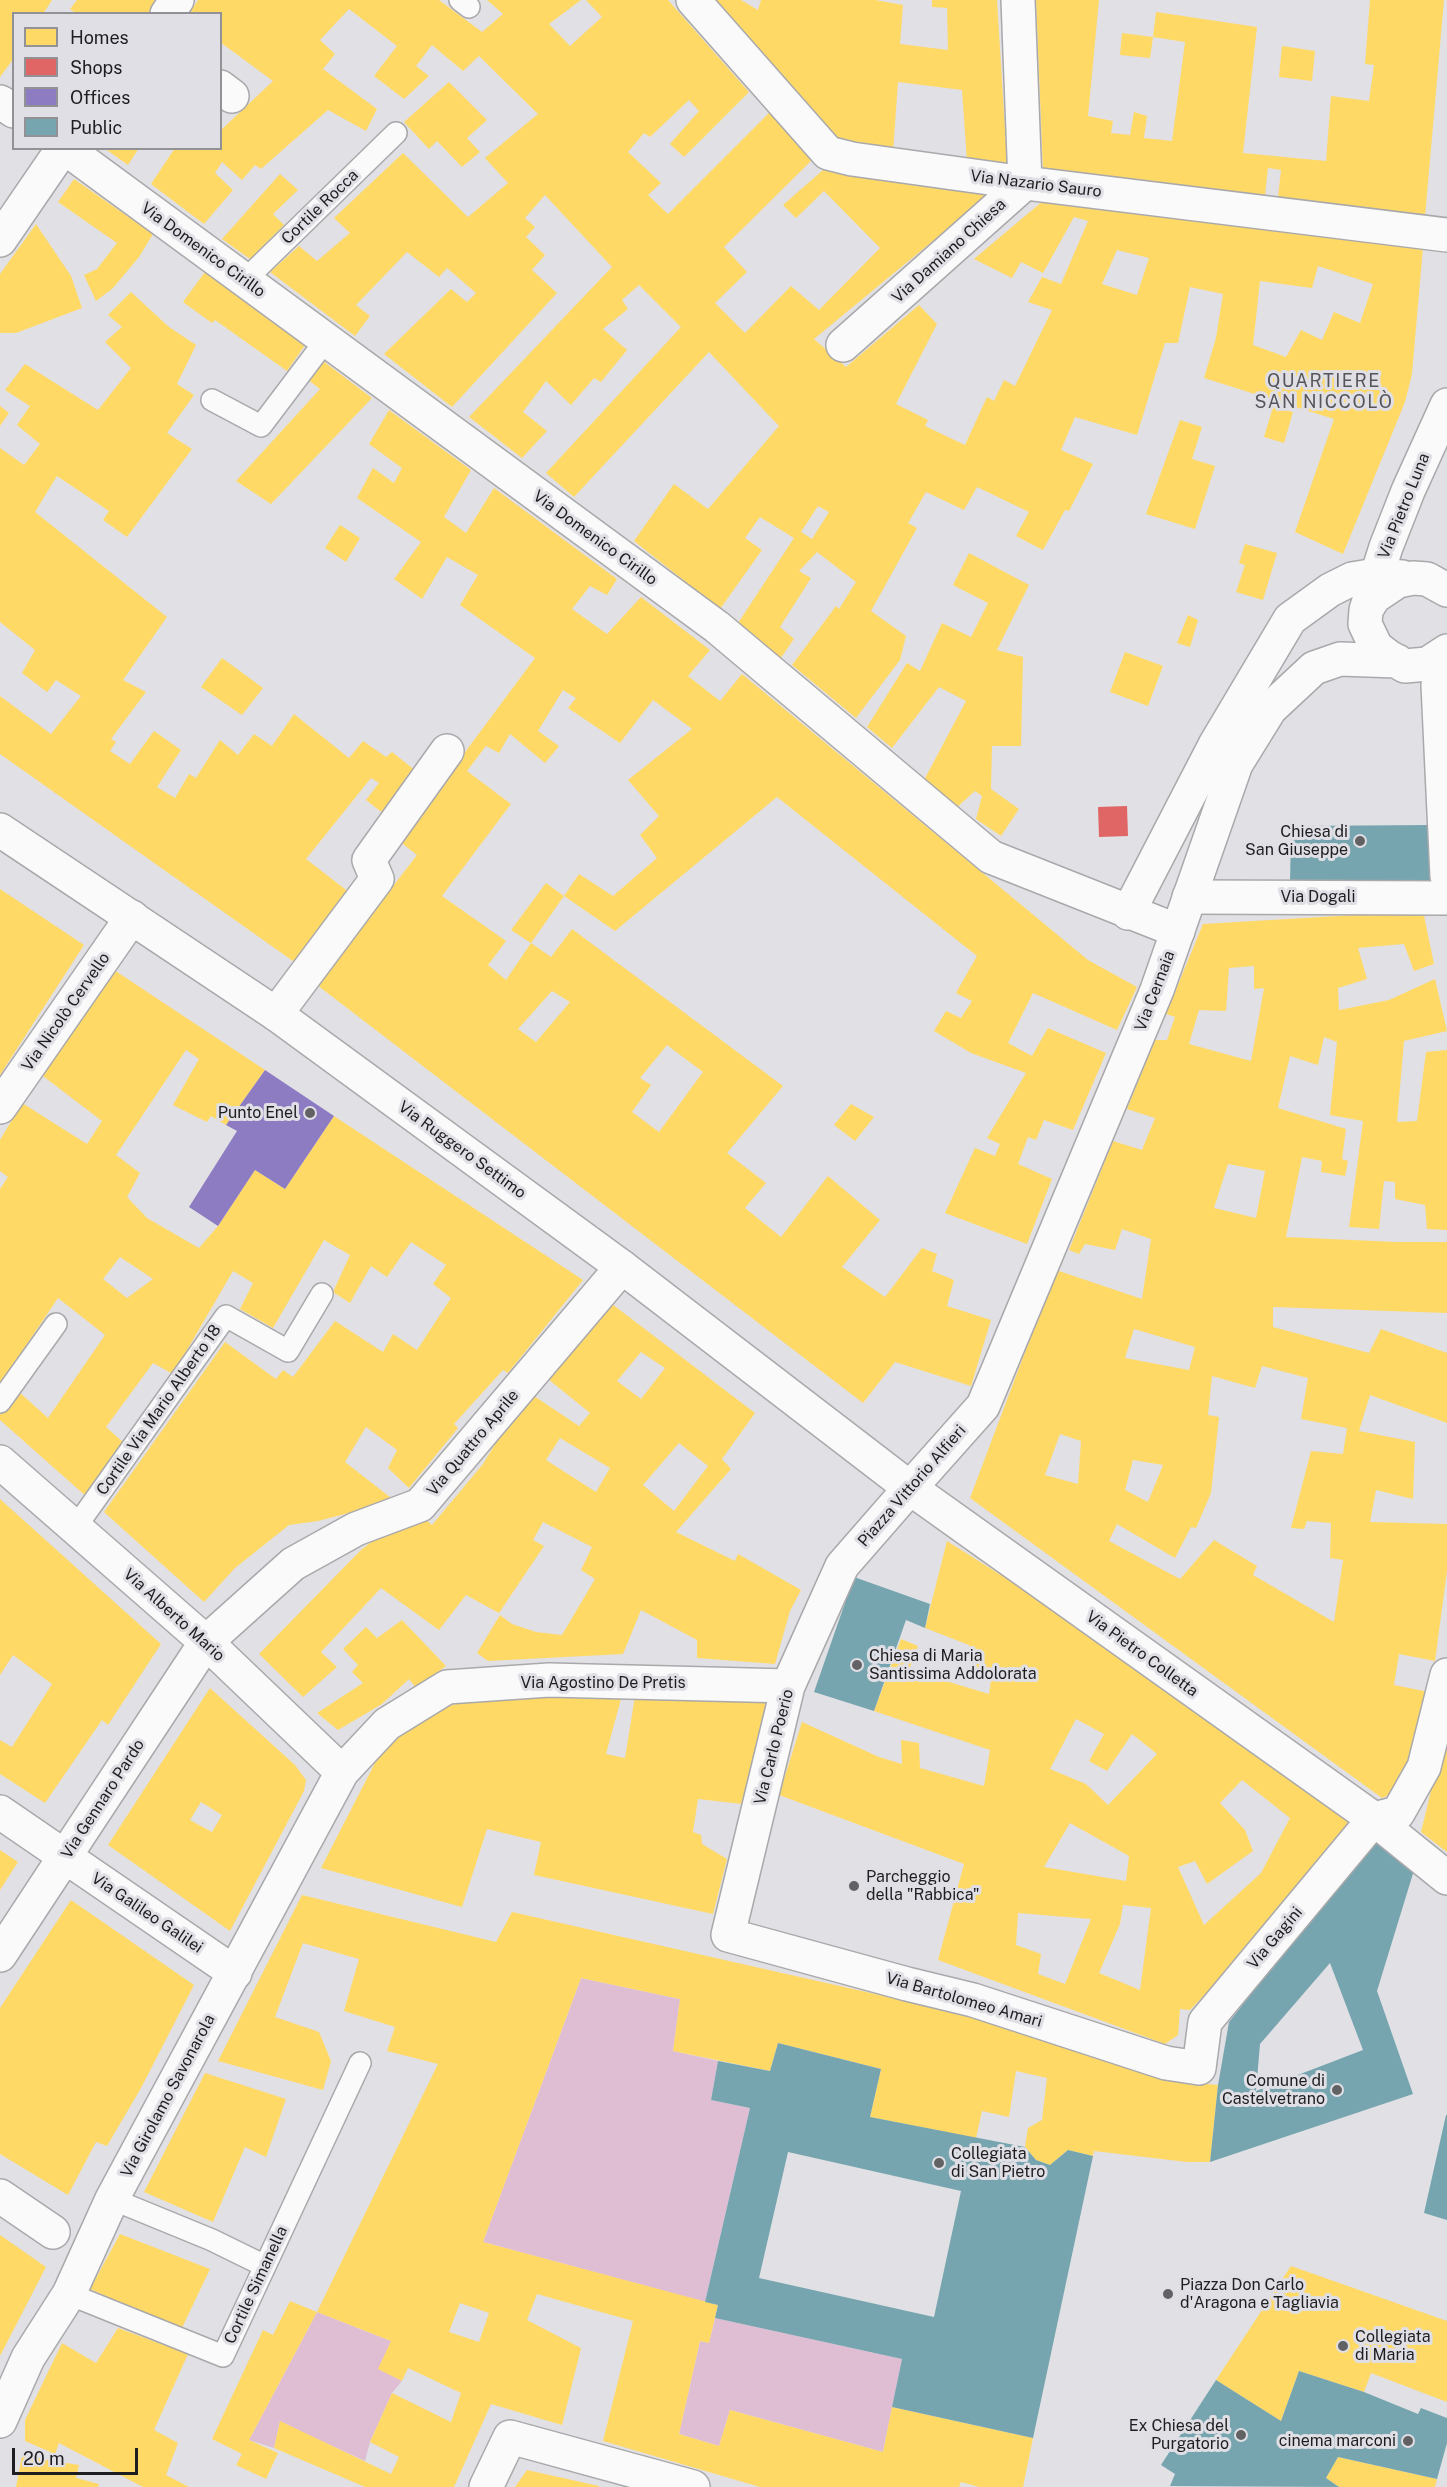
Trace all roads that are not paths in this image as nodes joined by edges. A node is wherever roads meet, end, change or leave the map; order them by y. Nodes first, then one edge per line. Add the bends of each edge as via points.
1 (177, 0) edge
2 (693, 0) edge
3 (1018, 0) edge
4 (168, 12) edge
5 (396, 133) dead end
6 (63, 150) edge
7 (67, 150) edge
8 (1025, 183) junction
9 (1447, 235) edge
10 (0, 240) edge
11 (245, 280) junction
12 (326, 340) junction
13 (843, 345) dead end
14 (212, 400) dead end
15 (1447, 405) edge
16 (1376, 575) junction
17 (1413, 578) junction
18 (1447, 590) edge
19 (1366, 610) junction
20 (1447, 651) edge
21 (1401, 663) junction
22 (1444, 679) edge
23 (447, 751) dead end
24 (0, 830) edge
25 (1447, 876) edge
26 (1189, 897) junction
27 (1447, 898) edge
28 (1128, 913) junction
29 (132, 917) junction
30 (1178, 931) junction
31 (276, 1014) junction
32 (0, 1107) edge
33 (622, 1267) junction
34 (322, 1294) dead end
35 (56, 1324) dead end
36 (0, 1402) edge
37 (982, 1406) joint
38 (0, 1462) edge
39 (910, 1488) junction
40 (75, 1528) junction
41 (842, 1566) joint
42 (206, 1642) junction
43 (1447, 1675) edge
44 (788, 1686) junction
45 (342, 1773) junction
46 (0, 1812) edge
47 (1374, 1819) junction
48 (65, 1857) junction
49 (1447, 1878) edge
50 (728, 1935) joint
51 (0, 1955) edge
52 (235, 1973) junction
53 (360, 2063) dead end
54 (1199, 2068) joint
55 (0, 2196) edge
56 (112, 2199) junction
57 (53, 2232) dead end
58 (265, 2266) junction
59 (69, 2294) junction
60 (0, 2421) edge
61 (486, 2487) edge
62 (693, 2487) edge

1 - 4 street
2 - 8 street, Via Nazario Sauro via 828,153
3 - 8 street
5 - 11 lane, Cortile Rocca
6 - 10 street
7 - 11 street, Via Domenico Cirillo
8 - 9 street, Via Nazario Sauro
8 - 13 street, Via Damiano Chiesa
11 - 12 street, Via Domenico Cirillo
12 - 14 lane via 261,426
12 - 28 street, Via Domenico Cirillo via 717,627 992,857
15 - 16 street, Via Pietro Luna
16 - 17 street
16 - 19 street, Via Pietro Luna
16 - 28 street via 1352,579 1330,590 1290,619 1215,745
17 - 18 street via 1427,579
17 - 19 street via 1385,587
19 - 21 street via 1365,624 1376,647
20 - 21 street via 1426,664
21 - 22 street
21 - 26 street, Via Cernaia via 1341,658 1314,668 1270,709 1236,764
22 - 25 street
23 - 31 street via 369,860 377,879
24 - 29 street, Via Ruggero Settimo
26 - 27 street, Via Dogali
26 - 30 street, Via Cernaia
28 - 30 street, Via Domenico Cirillo
29 - 31 street, Via Ruggero Settimo
29 - 32 street, Via Nicolò Cervello
30 - 37 street, Via Cernaia via 1153,1001
31 - 33 street, Via Ruggero Settimo
33 - 39 street, Via Ruggero Settimo
33 - 42 street, Via Quattro Aprile via 420,1505 356,1529 293,1564
34 - 40 lane, Cortile Via Mario Alberto 18 via 288,1351 226,1316
35 - 36 lane
37 - 39 street, Piazza Vittorio Alfieri
38 - 40 street, Via Alberto Mario
39 - 41 street, Piazza Vittorio Alfieri
39 - 47 street, Via Pietro Colletta
40 - 42 street, Via Alberto Mario
41 - 44 street, Via Carlo Poerio
42 - 45 street, Via Alberto Mario
42 - 48 street, Via Gennaro Pardo
43 - 47 street via 1424,1767 1398,1813
44 - 45 street, Via Agostino De Pretis via 549,1680 447,1687 387,1724
44 - 50 street, Via Carlo Poerio
45 - 52 street, Via Girolamo Savonarola
46 - 48 street, Via Galileo Galilei
47 - 49 street, Via Pietro Colletta
47 - 54 street, Via Gagini via 1205,2022
48 - 51 street, Via Gennaro Pardo
48 - 52 street, Via Galileo Galilei
50 - 54 street, Via Bartolomeo Amari via 973,2000 1166,2063
52 - 56 street, Via Girolamo Savonarola
53 - 58 lane, Cortile Simanella
55 - 57 street
56 - 58 lane
56 - 59 street, Via Girolamo Savonarola
58 - 59 lane, Cortile Simanella via 223,2356
59 - 60 street, Via Girolamo Savonarola via 28,2358
61 - 62 street via 510,2437

